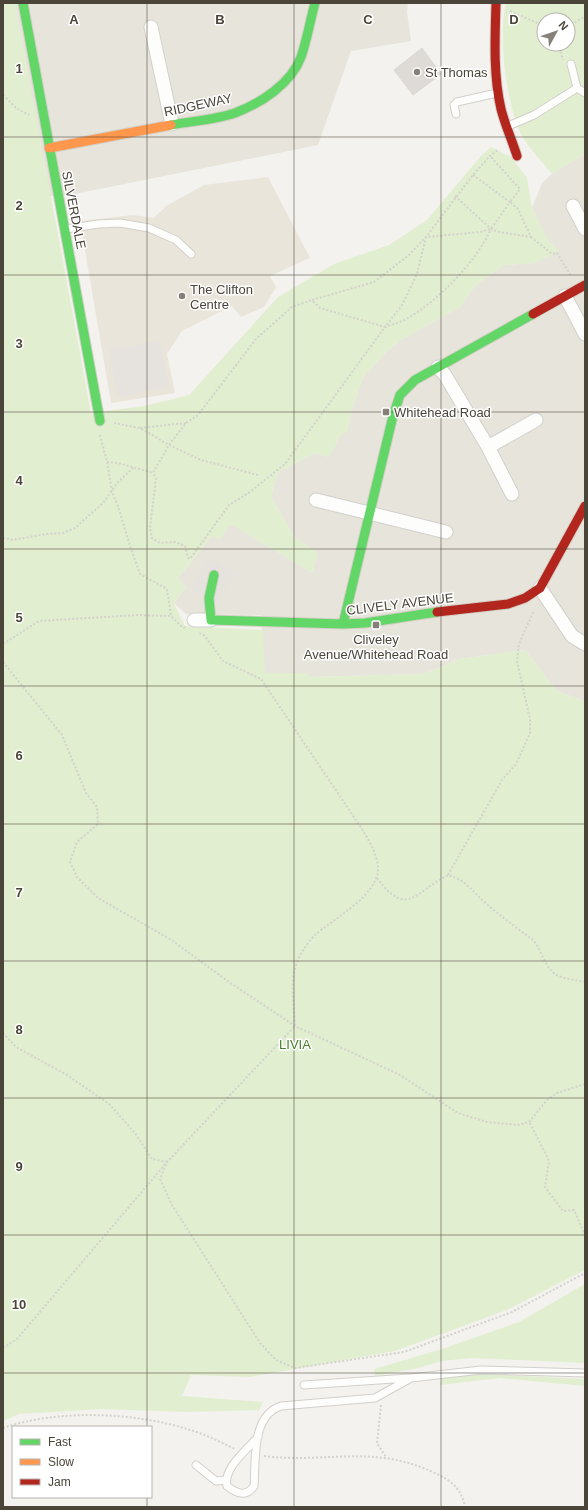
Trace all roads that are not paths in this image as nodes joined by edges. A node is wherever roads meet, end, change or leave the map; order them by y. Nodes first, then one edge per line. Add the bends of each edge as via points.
1 (23, 3) edge
2 (315, 3) edge
3 (496, 3) edge
4 (151, 27) dead end
5 (571, 64) road end
6 (577, 88) junction
7 (499, 92) junction
8 (585, 93) edge
9 (456, 114) dead end
10 (172, 124) junction
11 (507, 126) junction
12 (49, 148) junction
13 (516, 156) dead end
14 (573, 206) dead end
15 (64, 229) junction
16 (585, 229) edge
17 (191, 254) dead end
18 (582, 287) edge
19 (564, 296) junction
20 (585, 334) edge
21 (438, 367) junction
22 (536, 420) dead end
23 (100, 421) road end
24 (488, 448) junction
25 (512, 494) dead end
26 (316, 500) dead end
27 (585, 506) edge
28 (370, 514) junction
29 (579, 527) edge
30 (446, 532) dead end
31 (214, 575) dead end
32 (541, 591) junction
33 (211, 620) junction
34 (192, 624) road end
35 (343, 624) junction
36 (585, 644) edge
37 (585, 1373) edge
38 (411, 1378) junction
39 (304, 1385) dead end
40 (258, 1437) junction
41 (196, 1465) dead end
42 (226, 1480) junction

1 - 12 street, SILVERDALE
2 - 10 street, RIDGEWAY via 301,57 292,74 280,86 264,99 234,113
3 - 7 street via 494,54
4 - 10 street
5 - 6 lane
6 - 8 lane
6 - 11 lane via 534,115
7 - 9 lane via 457,102 454,105
7 - 11 street
10 - 12 street, RIDGEWAY
11 - 13 street
12 - 15 street, SILVERDALE
14 - 16 street
15 - 17 lane via 120,223 149,228 176,240
15 - 23 street, SILVERDALE
18 - 19 street
19 - 20 street
19 - 21 street
21 - 24 street
21 - 28 street via 415,380 400,395
22 - 24 street
24 - 25 street
26 - 28 street
27 - 29 street
28 - 30 street
28 - 35 street
29 - 32 street
31 - 33 street via 209,598
32 - 35 street, CLIVELY AVENUE via 508,604
32 - 36 street via 572,636
33 - 34 street
33 - 35 street, CLIVELY AVENUE
37 - 38 lane via 481,1370
38 - 39 lane
38 - 40 lane via 375,1398 281,1406 273,1409 260,1426
40 - 42 lane via 229,1470
40 - 42 lane via 254,1486 245,1493 236,1493 227,1486
41 - 42 lane via 216,1481

